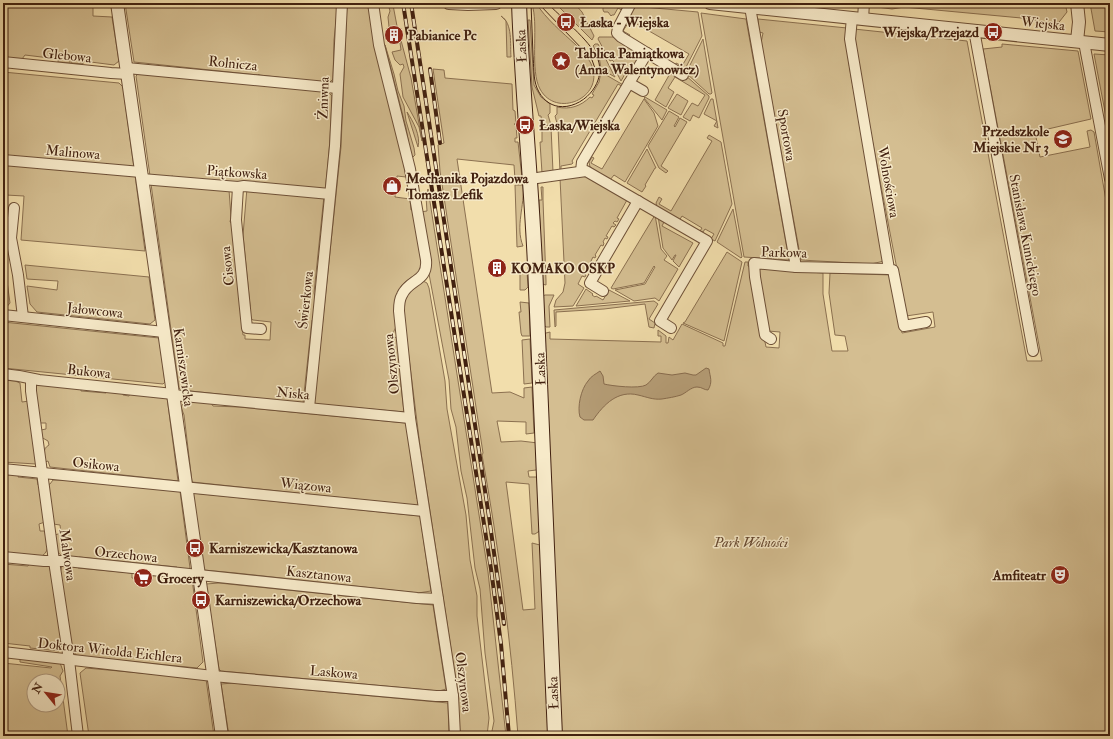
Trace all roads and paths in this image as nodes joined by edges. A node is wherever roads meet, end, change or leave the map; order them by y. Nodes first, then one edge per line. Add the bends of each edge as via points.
1 (118, 3) edge
2 (342, 3) edge
3 (373, 3) edge
4 (449, 3) edge
5 (496, 3) edge
6 (519, 3) edge
7 (631, 3) edge
8 (710, 3) edge
9 (864, 3) edge
10 (1077, 3) edge
11 (750, 7) junction
12 (857, 18) junction
13 (974, 30) junction
14 (1081, 42) junction
15 (1110, 45) edge
16 (647, 53) junction
17 (3, 62) edge
18 (127, 71) junction
19 (683, 74) dead end
20 (629, 83) junction
21 (337, 88) junction
22 (643, 91) dead end
23 (3, 160) edge
24 (581, 171) junction
25 (142, 176) junction
26 (530, 179) junction
27 (1110, 179) edge
28 (238, 187) junction
29 (330, 194) junction
30 (638, 201) junction
31 (14, 208) dead end
32 (7, 237) edge
33 (796, 267) junction
34 (890, 269) junction
35 (603, 291) dead end
36 (3, 315) edge
37 (23, 317) junction
38 (926, 322) dead end
39 (671, 328) dead end
40 (262, 329) dead end
41 (164, 332) junction
42 (771, 339) dead end
43 (1033, 351) dead end
44 (3, 374) edge
45 (31, 379) junction
46 (173, 395) junction
47 (309, 408) junction
48 (410, 418) junction
49 (3, 469) edge
50 (43, 473) junction
51 (186, 487) junction
52 (424, 511) junction
53 (3, 557) edge
54 (54, 561) junction
55 (199, 575) junction
56 (438, 599) junction
57 (3, 652) edge
58 (69, 660) junction
59 (213, 676) junction
60 (453, 696) junction
61 (78, 736) edge
62 (222, 736) edge
63 (455, 736) edge
64 (555, 736) edge

1 - 18 street, Karniszewicka
2 - 21 street, Żniwna
3 - 48 street, Olszynowa via 379,45 410,169 426,265 422,277 406,288 400,301
4 - 5 street
6 - 26 main road, Łaska
7 - 16 street via 617,33
8 - 11 street, Wiejska
9 - 12 street, Wolnościowa
10 - 14 street
11 - 12 street, Wiejska
11 - 33 street, Sportowa
12 - 13 street, Wiejska
12 - 34 street, Wolnościowa via 850,39
13 - 14 street, Wiejska
13 - 43 street, Stanisława Kunickiego
14 - 15 street, Wiejska
14 - 27 street
16 - 19 street
16 - 20 street
17 - 18 street, Glebowa via 112,74
18 - 21 street, Rolnicza
18 - 25 street, Karniszewicka
20 - 22 street
20 - 24 street via 582,162
21 - 29 street, Żniwna
23 - 25 street, Malinowa
24 - 26 street
24 - 30 street via 586,171
25 - 28 street, Piątkowska
25 - 41 street, Karniszewicka
26 - 64 main road, Łaska
28 - 29 street, Piątkowska
28 - 40 street, Cisowa via 236,220 247,328
29 - 47 street, Świerkowa
30 - 35 street via 590,283
30 - 39 street via 707,241 660,321
31 - 32 street
32 - 37 street via 18,275
33 - 34 street, Parkowa
33 - 42 street, Parkowa via 754,262 765,335
34 - 38 street, Wolnościowa via 893,270 904,326
36 - 37 street, Jałowcowa
37 - 41 street, Jałowcowa
41 - 46 street, Karniszewicka
44 - 45 street, Bukowa
45 - 46 street, Bukowa
45 - 50 street, Malwowa
46 - 47 street, Niska
46 - 51 street, Karniszewicka
47 - 48 street, Niska
48 - 52 street, Olszynowa
49 - 50 street, Osikowa
50 - 51 street, Osikowa
50 - 54 street, Malwowa
51 - 52 street, Wiązowa
51 - 55 street, Karniszewicka
52 - 56 street, Olszynowa
53 - 54 street, Orzechowa
54 - 55 street, Orzechowa
54 - 58 street, Malwowa
55 - 56 street, Kasztanowa
55 - 59 street, Karniszewicka
56 - 60 street, Olszynowa
57 - 58 street, Doktora Witolda Eichlera
58 - 59 street, Doktora Witolda Eichlera
58 - 61 street, Malwowa
59 - 60 street, Laskowa
59 - 62 street, Karniszewicka
60 - 63 street, Olszynowa

